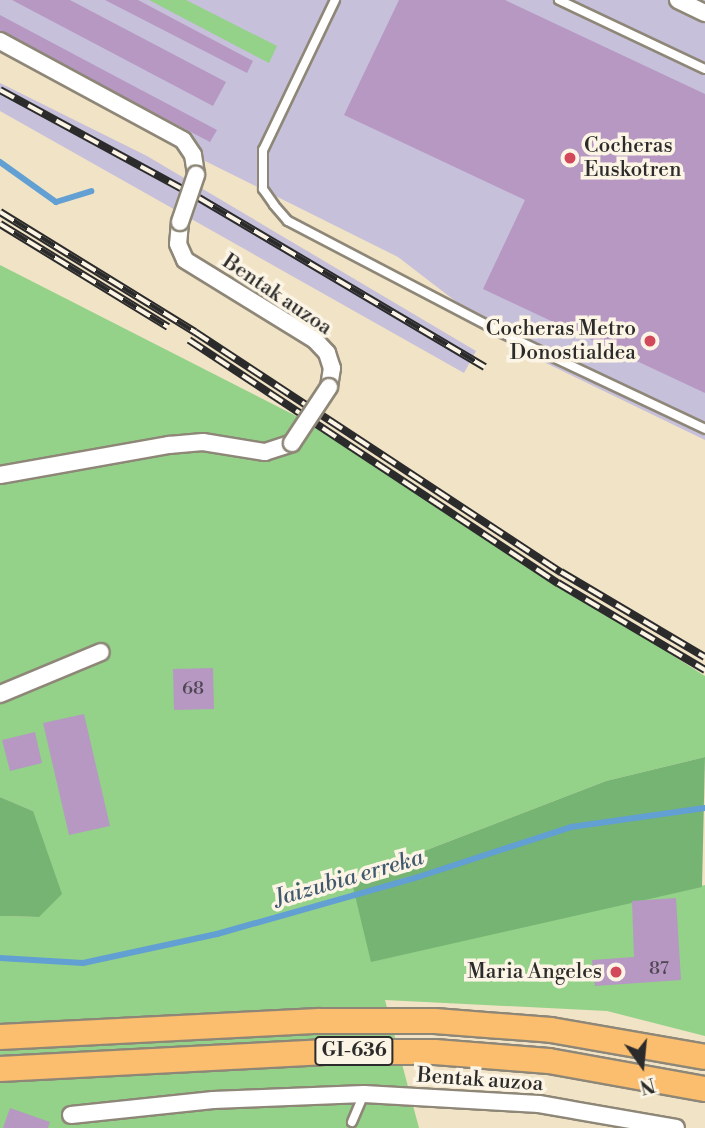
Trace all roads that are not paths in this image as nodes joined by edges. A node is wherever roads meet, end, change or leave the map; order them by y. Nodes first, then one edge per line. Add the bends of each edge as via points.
1 (335, 0) edge
2 (559, 0) edge
3 (678, 0) edge
4 (705, 13) edge
5 (0, 41) edge
6 (705, 69) edge
7 (705, 429) edge
8 (0, 475) edge
9 (101, 652) dead end
10 (0, 694) edge
11 (0, 1037) edge
12 (705, 1057) edge
13 (0, 1069) edge
14 (705, 1089) edge
15 (364, 1094) junction
16 (71, 1115) dead end
17 (352, 1122) dead end
18 (676, 1128) edge

1 - 7 lane via 262,150 263,190 274,205 288,221 500,332
2 - 6 lane
3 - 4 street
5 - 8 street, Bentak auzoa, bridge via 183,140 193,155 196,174 180,222 178,244 185,260 315,340 327,353 332,368 329,387 292,443 265,452 203,442
9 - 10 street
11 - 12 main road, GI-636 via 319,1021 435,1021 551,1030
13 - 14 main road, GI-636 via 322,1052 424,1052 549,1061
15 - 16 street, Bentak auzoa via 213,1100
15 - 17 lane
15 - 18 street, Bentak auzoa via 539,1104

